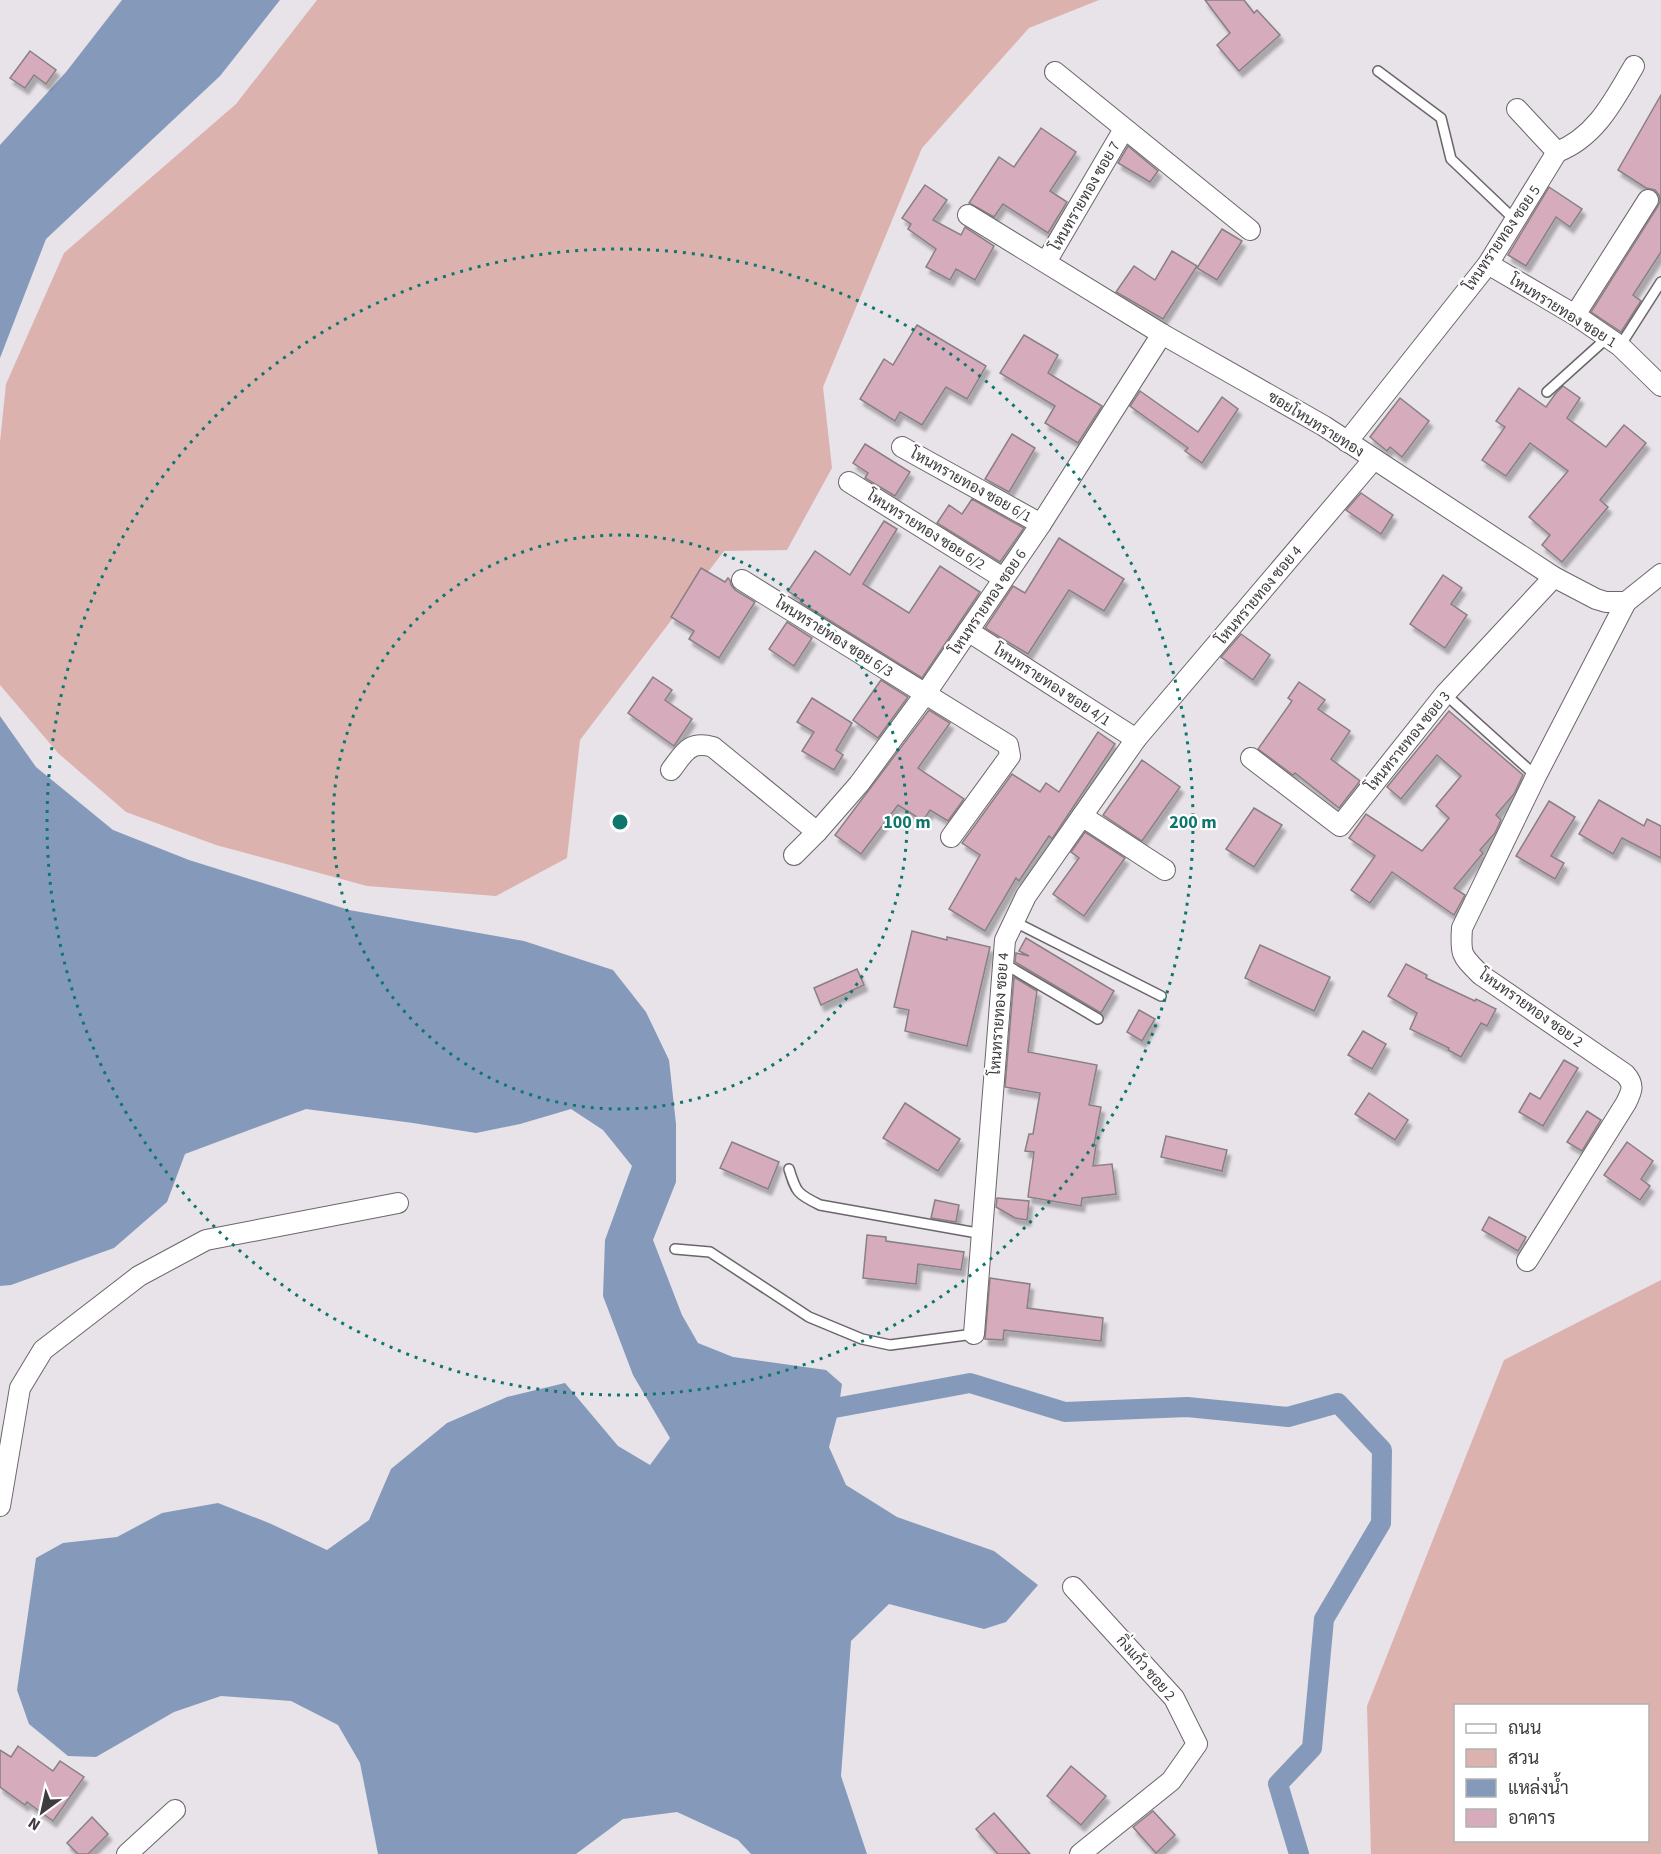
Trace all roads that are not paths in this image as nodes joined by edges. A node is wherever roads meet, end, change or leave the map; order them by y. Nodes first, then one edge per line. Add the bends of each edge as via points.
1 (1634, 66) dead end
2 (1377, 70) dead end
3 (1054, 72) dead end
4 (1518, 109) dead end
5 (1124, 129) junction
6 (1557, 152) junction
7 (1648, 200) dead end
8 (968, 215) dead end
9 (1515, 220) junction
10 (1250, 230) dead end
11 (1046, 262) junction
12 (1488, 264) junction
13 (1661, 282) edge
14 (1575, 315) junction
15 (1162, 334) junction
16 (1613, 342) junction
17 (1661, 386) edge
18 (1547, 392) dead end
19 (1347, 442) junction
20 (902, 447) dead end
21 (1374, 459) junction
22 (849, 483) dead end
23 (1041, 524) junction
24 (1661, 574) edge
25 (1554, 577) junction
26 (1003, 578) junction
27 (742, 580) dead end
28 (1626, 602) junction
29 (968, 631) junction
30 (926, 693) junction
31 (1445, 694) junction
32 (1136, 739) junction
33 (1251, 758) dead end
34 (671, 770) dead end
35 (1536, 776) junction
36 (1082, 816) junction
37 (817, 832) junction
38 (951, 837) dead end
39 (794, 855) dead end
40 (1166, 870) dead end
41 (1013, 921) junction
42 (1003, 963) junction
43 (1161, 996) dead end
44 (1098, 1019) dead end
45 (789, 1169) dead end
46 (398, 1203) dead end
47 (983, 1234) junction
48 (675, 1249) dead end
49 (1527, 1261) dead end
50 (974, 1334) joint
51 (0, 1506) edge
52 (1073, 1587) dead end
53 (175, 1810) dead end
54 (127, 1854) edge
55 (1080, 1854) edge

1 - 6 street, โหนทรายทอง ซอย 5 via 1603,117 1572,147
2 - 9 lane via 1441,118 1452,159
3 - 5 street
4 - 6 street
5 - 10 street
5 - 11 street, โหนทรายทอง ซอย 7
6 - 9 street, โหนทรายทอง ซอย 5
7 - 14 street
8 - 11 street, ซอยโหนทรายทอง
9 - 12 street, โหนทรายทอง ซอย 5
11 - 15 street, ซอยโหนทรายทอง
12 - 14 street, โหนทรายทอง ซอย 1
12 - 19 street, โหนทรายทอง ซอย 5
13 - 16 lane
14 - 16 street, โหนทรายทอง ซอย 1
15 - 19 street, ซอยโหนทรายทอง
15 - 23 street, โหนทรายทอง ซอย 6
16 - 17 street, โหนทรายทอง ซอย 1
16 - 18 lane
19 - 21 street, ซอยโหนทรายทอง
20 - 23 street, โหนทรายทอง ซอย 6/1
21 - 25 street, ซอยโหนทรายทอง
21 - 32 street, โหนทรายทอง ซอย 4
22 - 26 street, โหนทรายทอง ซอย 6/2
23 - 26 street, โหนทรายทอง ซอย 6
24 - 28 street
25 - 28 street, ซอยโหนทรายทอง via 1596,599
25 - 31 street, โหนทรายทอง ซอย 3
26 - 29 street, โหนทรายทอง ซอย 6
27 - 30 street, โหนทรายทอง ซอย 6/3
28 - 35 street, โหนทรายทอง ซอย 2
29 - 30 street, โหนทรายทอง ซอย 6
29 - 32 street, โหนทรายทอง ซอย 4/1
30 - 37 street, โหนทรายทอง ซอย 6 via 859,784
30 - 38 street, โหนทรายทอง ซอย 6/3 via 1003,741 1010,750 1010,756
31 - 33 street, โหนทรายทอง ซอย 3 via 1340,826
31 - 35 lane
32 - 36 street, โหนทรายทอง ซอย 4
34 - 37 street via 690,747 713,747
35 - 49 street, โหนทรายทอง ซอย 2 via 1462,928 1461,948 1481,975 1626,1074 1633,1088
36 - 40 street
36 - 41 street, โหนทรายทอง ซอย 4
37 - 39 street, โหนทรายทอง ซอย 6
41 - 42 street, โหนทรายทอง ซอย 4 via 1005,940
41 - 43 lane
42 - 44 lane
42 - 47 street, โหนทรายทอง ซอย 4
45 - 47 lane via 795,1189 820,1205
46 - 51 street via 206,1240 131,1282 43,1350 20,1388
47 - 50 street, โหนทรายทอง ซอย 4
48 - 50 lane, โหนทรายทอง ซอย 4 via 710,1252 809,1317 862,1339 891,1345
52 - 55 street, กิ่งแก้ว ซอย 2 via 1174,1698 1197,1744 1171,1781
53 - 54 street

